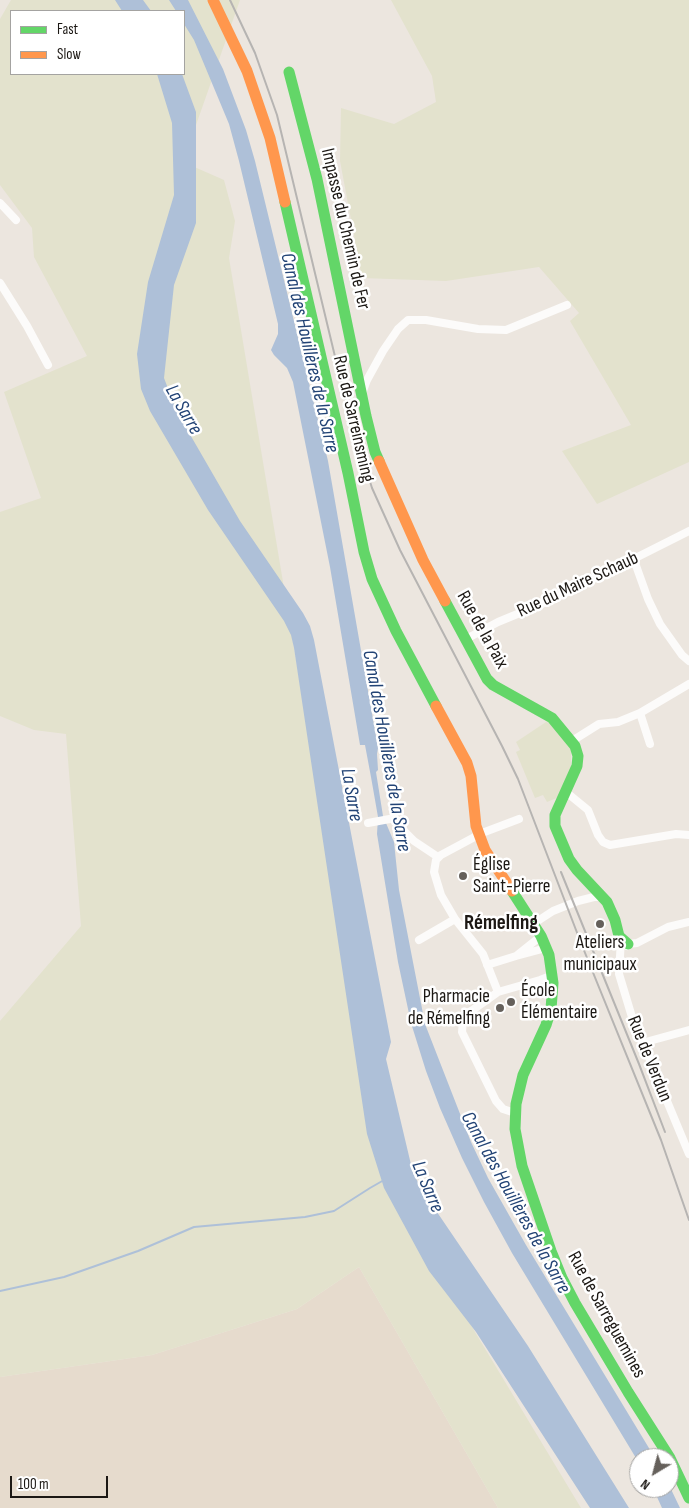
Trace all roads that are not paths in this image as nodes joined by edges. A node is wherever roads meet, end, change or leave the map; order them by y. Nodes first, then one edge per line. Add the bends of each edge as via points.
1 (213, 0) edge
2 (289, 72) dead end
3 (0, 203) edge
4 (16, 220) dead end
5 (0, 283) edge
6 (567, 305) dead end
7 (48, 365) dead end
8 (362, 395) junction
9 (689, 531) edge
10 (634, 560) junction
11 (466, 639) junction
12 (689, 661) edge
13 (689, 684) edge
14 (640, 713) junction
15 (572, 741) junction
16 (650, 744) dead end
17 (566, 792) junction
18 (519, 819) dead end
19 (370, 822) dead end
20 (689, 835) edge
21 (479, 836) junction
22 (438, 857) junction
23 (594, 888) junction
24 (603, 897) junction
25 (583, 900) junction
26 (455, 919) junction
27 (689, 922) edge
28 (533, 924) junction
29 (540, 936) junction
30 (419, 940) dead end
31 (624, 942) junction
32 (546, 948) junction
33 (516, 956) junction
34 (487, 965) junction
35 (553, 975) junction
36 (498, 992) junction
37 (689, 1030) edge
38 (642, 1043) junction
39 (516, 1113) junction
40 (689, 1154) edge
41 (689, 1498) edge

1 - 21 street, Rue de Sarreinsming via 247,71 270,138 368,566 385,609 467,763
2 - 8 street, Impasse du Chemin de Fer via 317,179
3 - 4 street
5 - 7 street
6 - 8 street via 506,330 408,320 398,329 375,364
8 - 11 street, Rue de la Paix via 369,430 384,473 424,560
9 - 10 street, Rue du Maire Schaub
10 - 11 street, Rue du Maire Schaub
10 - 12 street via 660,624
11 - 15 street, Rue de la Paix via 490,682 552,718
13 - 14 street
14 - 15 street via 618,722 599,724
14 - 16 street
15 - 17 street, Rue de la Paix via 578,760
17 - 20 street via 588,810 598,835 610,845 676,834
17 - 23 street, Rue de la Paix via 555,815 555,826 568,859
18 - 21 street
19 - 22 street via 392,818 414,841
21 - 22 street
21 - 28 street, Rue de Sarreguemines via 488,856
22 - 26 street via 434,872 436,885
23 - 24 street, Rue de la Paix
23 - 25 street
24 - 25 street
24 - 31 street, Rue de la Paix
25 - 28 street via 554,911
26 - 30 street
26 - 34 street
27 - 31 street via 668,927 637,943
28 - 29 street, Rue de Sarreguemines
29 - 32 street, Rue de Sarreguemines
29 - 33 street
31 - 38 street, Rue de Verdun via 619,961 621,981
32 - 33 street
32 - 35 street, Rue de Sarreguemines
33 - 34 street
34 - 36 street
35 - 36 street
35 - 39 street, Rue de Sarreguemines via 549,1016 524,1075
36 - 39 street via 467,1014 462,1032 498,1104
37 - 38 street
38 - 40 street, Rue de Verdun
39 - 41 street, Rue de Sarreguemines via 516,1141 522,1166 562,1278 670,1458

